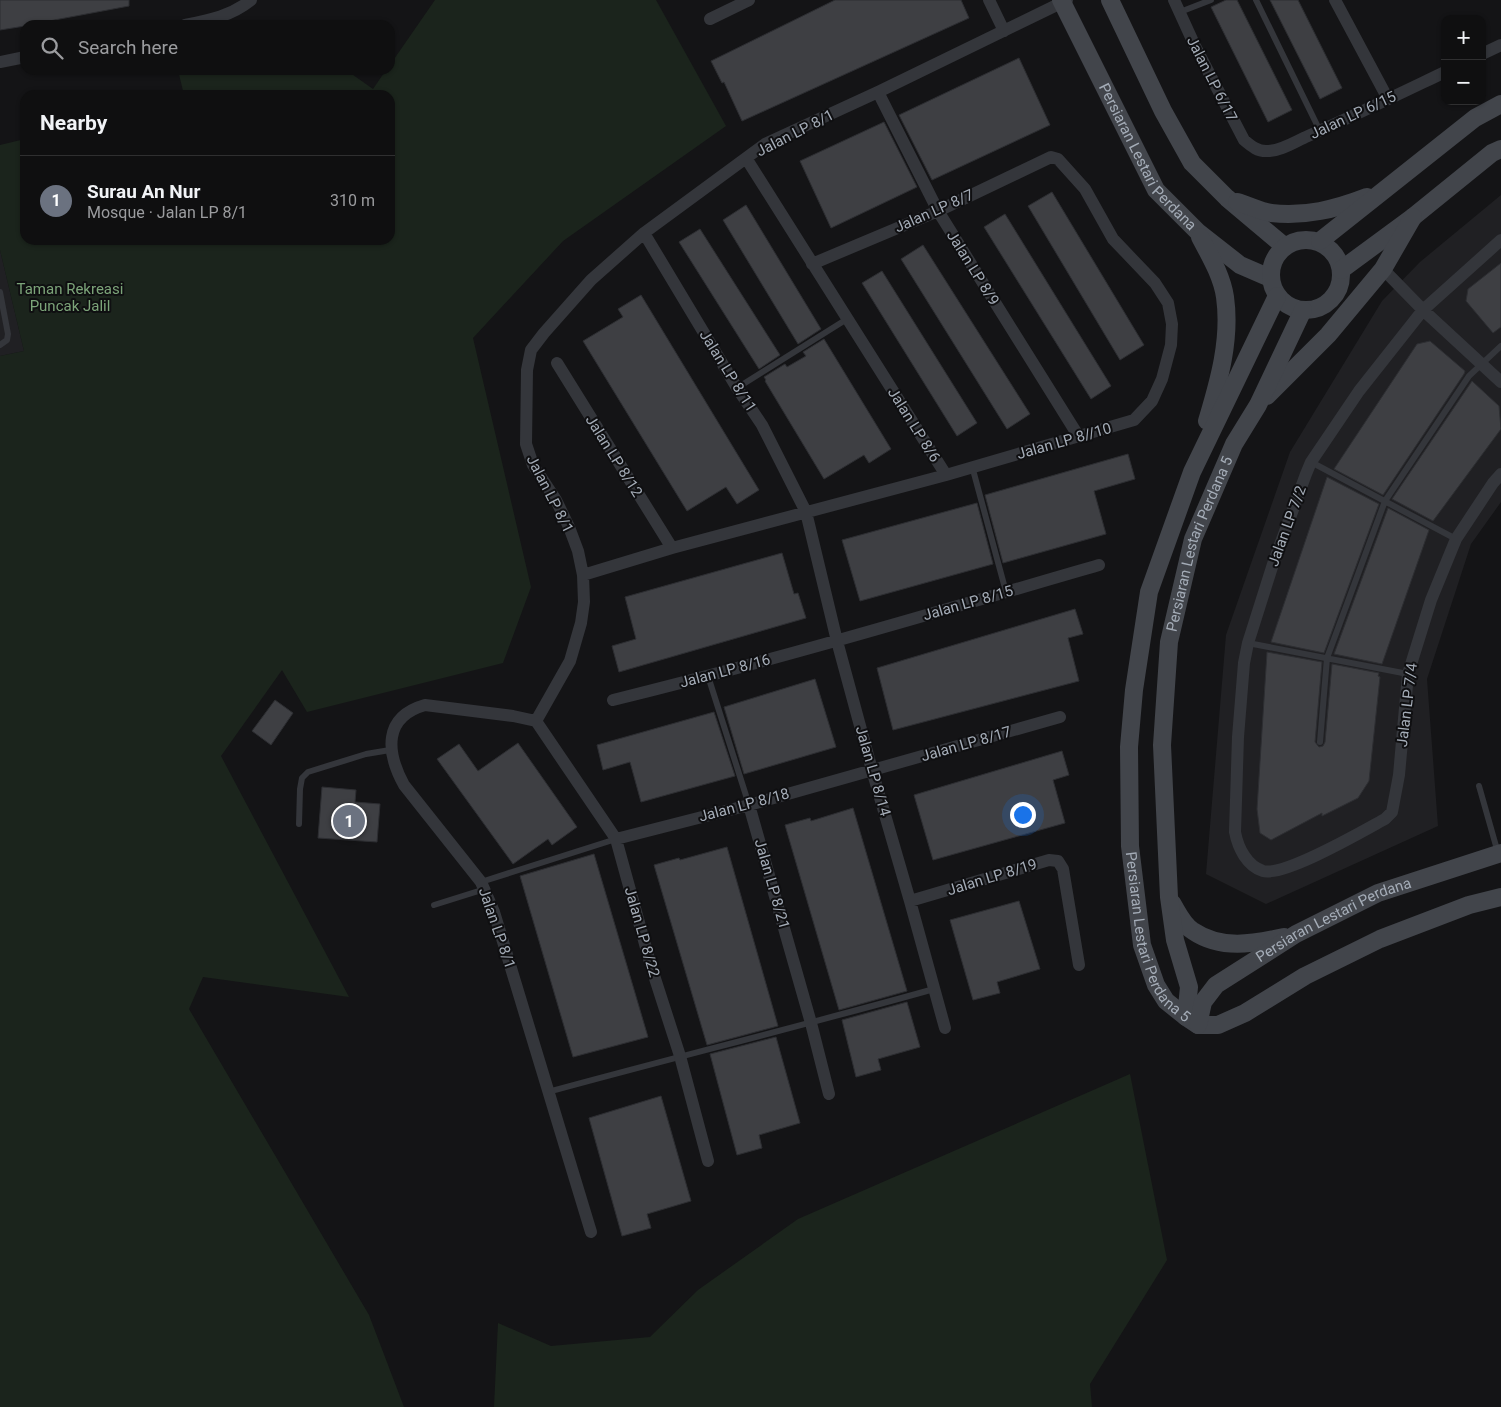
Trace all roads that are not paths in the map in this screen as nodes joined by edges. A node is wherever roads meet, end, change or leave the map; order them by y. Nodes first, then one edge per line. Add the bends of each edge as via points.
1 (251, 0) edge
2 (749, 0) edge
3 (989, 0) edge
4 (1110, 0) edge
5 (1174, 0) edge
6 (1211, 0) edge
7 (1256, 0) edge
8 (1335, 0) edge
9 (1064, 1) edge
10 (1180, 12) junction
11 (710, 19) dead end
12 (210, 20) edge
13 (1004, 31) junction
14 (1501, 45) edge
15 (1486, 52) edge
16 (20, 58) edge
17 (0, 62) edge
18 (1441, 74) edge
19 (878, 92) junction
20 (1388, 99) junction
21 (1501, 104) edge
22 (1320, 131) junction
23 (1501, 149) edge
24 (1259, 150) joint
25 (746, 158) junction
26 (1055, 158) joint
27 (1381, 191) junction
28 (1227, 198) junction
29 (938, 211) junction
30 (1413, 217) junction
31 (1198, 232) junction
32 (644, 233) junction
33 (1501, 240) edge
34 (1320, 241) junction
35 (1284, 246) junction
36 (812, 264) junction
37 (1383, 269) junction
38 (1341, 270) junction
39 (1270, 278) junction
40 (0, 292) edge
41 (1277, 296) junction
42 (1303, 310) junction
43 (1423, 310) junction
44 (847, 319) junction
45 (0, 345) edge
46 (1501, 346) edge
47 (557, 363) dead end
48 (1482, 364) junction
49 (1501, 382) edge
50 (737, 388) junction
51 (1258, 405) junction
52 (1079, 437) junction
53 (1311, 462) junction
54 (972, 466) junction
55 (1192, 472) junction
56 (1501, 474) edge
57 (946, 475) junction
58 (1385, 501) junction
59 (806, 512) junction
60 (1456, 539) junction
61 (672, 548) junction
62 (1099, 565) dead end
63 (583, 575) junction
64 (1006, 592) junction
65 (837, 641) junction
66 (1248, 642) junction
67 (1327, 658) junction
68 (1408, 674) junction
69 (708, 676) junction
70 (613, 700) dead end
71 (1060, 717) dead end
72 (536, 722) junction
73 (1320, 742) dead end
74 (390, 750) junction
75 (872, 770) junction
76 (1479, 786) dead end
77 (749, 805) junction
78 (299, 824) dead end
79 (616, 839) junction
80 (1500, 854) edge
81 (1262, 870) joint
82 (483, 886) junction
83 (1169, 897) junction
84 (1501, 897) edge
85 (910, 901) junction
86 (434, 905) dead end
87 (1296, 934) junction
88 (1079, 965) dead end
89 (934, 989) junction
90 (1192, 1021) junction
91 (811, 1023) junction
92 (945, 1028) dead end
93 (680, 1056) junction
94 (548, 1092) junction
95 (829, 1094) dead end
96 (708, 1161) dead end
97 (591, 1232) dead end

1 - 12 street via 241,8
2 - 11 street
3 - 13 street
4 - 28 street via 1163,112 1192,163
5 - 10 street, Jalan LP 6/17
6 - 10 lane
7 - 22 lane
8 - 20 street
9 - 13 street, Jalan LP 8/1
9 - 31 street, Persiaran Lestari Perdana via 1156,190
10 - 24 street, Jalan LP 6/17 via 1244,140
13 - 19 street, Jalan LP 8/1
14 - 15 street
16 - 17 street
18 - 20 street, Jalan LP 6/15
19 - 25 street, Jalan LP 8/1 via 766,144
19 - 29 street, Jalan LP 8/9
20 - 22 street, Jalan LP 6/15
21 - 27 street via 1475,118
22 - 24 street, Jalan LP 6/15 via 1276,150
23 - 30 street
25 - 32 street, Jalan LP 8/1
25 - 36 street, Jalan LP 8/6
26 - 29 street, Jalan LP 8/7 via 1048,158
26 - 52 street, Jalan LP 8//10 via 1085,189 1112,239 1156,283 1168,303 1172,324 1171,345 1152,401 1134,420
27 - 28 street via 1310,214 1270,213
27 - 34 street
28 - 35 street
29 - 36 street, Jalan LP 8/7
29 - 52 street, Jalan LP 8/9
30 - 37 street
30 - 38 street
31 - 39 street, Persiaran Lestari Perdana via 1240,265
31 - 55 street via 1225,296 1227,327 1221,376
32 - 50 street, Jalan LP 8/11
32 - 63 street, Jalan LP 8/1 via 591,280 556,318 532,350 527,370 526,444 533,465 569,527
33 - 43 street, Jalan LP 7/2
34 - 35 street via 1302,239
34 - 38 street via 1334,253
35 - 39 street via 1273,260
36 - 44 street, Jalan LP 8/6
37 - 43 street
37 - 51 street via 1328,335
38 - 42 street via 1340,286 1332,300 1318,308
39 - 41 street
40 - 45 lane via 8,334 7,340
41 - 42 street via 1288,306
41 - 55 street, Persiaran Lestari Perdana 5
42 - 51 street, Persiaran Lestari Perdana 5
43 - 48 street
43 - 53 street, Jalan LP 7/2 via 1359,392
44 - 50 lane
44 - 57 street, Jalan LP 8/6
46 - 48 lane
47 - 61 street, Jalan LP 8/12
48 - 49 street
48 - 58 lane via 1469,376
50 - 59 street, Jalan LP 8/11 via 762,425
51 - 83 street, Persiaran Lestari Perdana 5 via 1234,444 1193,539 1169,642 1162,745
52 - 54 street, Jalan LP 8//10
53 - 58 lane
53 - 66 street, Jalan LP 7/2 via 1272,564
54 - 57 street, Jalan LP 8//10
54 - 64 lane
55 - 90 street, Persiaran Lestari Perdana 5 via 1149,592 1129,747 1130,846 1142,945 1156,985 1166,1001
56 - 60 street, Jalan LP 7/4
57 - 59 street, Jalan LP 8/6
58 - 60 lane
58 - 67 lane
59 - 61 street, Jalan LP 8/6
59 - 65 street, Jalan LP 8/14
60 - 68 street, Jalan LP 7/4 via 1431,600
61 - 63 street, Jalan LP 8/6
62 - 64 street, Jalan LP 8/15
63 - 72 street, Jalan LP 8/1 via 582,623 575,646
64 - 65 street, Jalan LP 8/15
65 - 69 street, Jalan LP 8/16
65 - 75 street, Jalan LP 8/14
66 - 67 lane
66 - 81 street, Jalan LP 7/2 via 1238,737 1235,832 1243,854
67 - 68 lane
67 - 73 lane
68 - 81 street, Jalan LP 7/4 via 1400,766 1392,812 1386,819 1309,858 1281,870
69 - 70 street, Jalan LP 8/16
69 - 77 lane, Jalan LP 8/21
71 - 75 street, Jalan LP 8/17
72 - 74 street via 425,705 402,716
72 - 79 street, Jalan LP 8/22
74 - 78 lane via 308,772 302,778 300,789
74 - 82 street, Jalan LP 8/1 via 404,784
75 - 77 street, Jalan LP 8/18
75 - 85 street, Jalan LP 8/14
76 - 80 lane
77 - 79 street, Jalan LP 8/18
77 - 91 street, Jalan LP 8/21
79 - 82 lane
79 - 93 street, Jalan LP 8/22
80 - 87 street, Persiaran Lestari Perdana via 1378,894
82 - 86 lane
82 - 94 street, Jalan LP 8/1 via 494,912
83 - 87 street via 1180,918 1192,931 1215,941 1230,945
83 - 90 street, Persiaran Lestari Perdana 5 via 1175,940 1189,987
84 - 90 street via 1469,905 1380,939 1305,976 1233,1019 1218,1025
85 - 88 street, Jalan LP 8/19 via 1049,860 1058,861 1063,868
85 - 89 street, Jalan LP 8/14
87 - 90 street, Persiaran Lestari Perdana via 1216,985
89 - 91 lane
89 - 92 street, Jalan LP 8/14
91 - 93 lane
91 - 95 street, Jalan LP 8/21
93 - 94 lane
93 - 96 street, Jalan LP 8/22
94 - 97 street, Jalan LP 8/1

